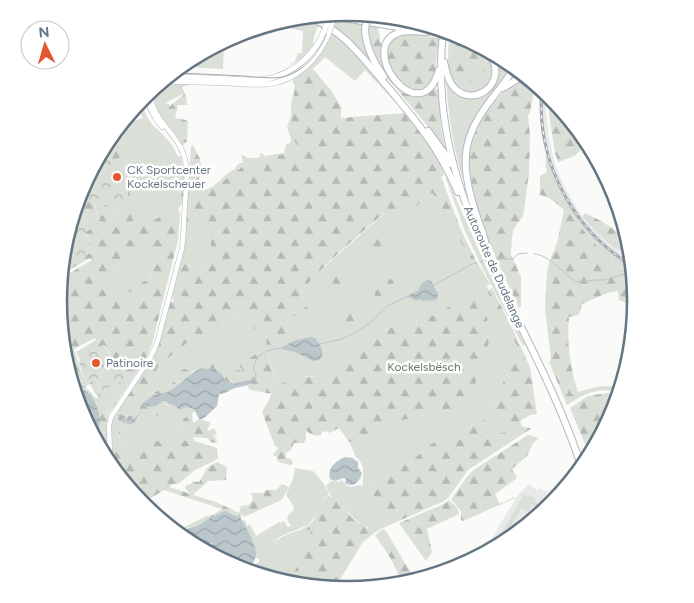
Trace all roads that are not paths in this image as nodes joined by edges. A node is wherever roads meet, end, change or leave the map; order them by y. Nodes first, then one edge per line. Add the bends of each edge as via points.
1 (330, 22) edge
2 (366, 22) edge
3 (321, 23) edge
4 (421, 31) edge
5 (327, 32) junction
6 (444, 39) edge
7 (442, 62) junction
8 (495, 64) edge
9 (510, 73) edge
10 (178, 77) edge
11 (518, 79) edge
12 (173, 81) edge
13 (499, 90) junction
14 (151, 101) edge
15 (148, 104) edge
16 (174, 138) junction
17 (463, 197) junction
18 (472, 222) junction
19 (486, 248) junction
20 (110, 451) edge
21 (581, 455) edge
22 (579, 459) edge

1 - 5 main road, bridge
2 - 17 highway, bridge via 368,48 376,65 445,154
3 - 18 highway via 346,40 421,129 440,156
4 - 7 highway via 394,35 384,49 385,62 399,86 416,93 426,90 433,85
5 - 10 main road via 308,58 274,77 256,80
5 - 12 main road via 323,47 312,62 279,82
6 - 7 highway, Autoroute de Dudelange
7 - 8 highway via 453,87 472,96 484,92 494,82
7 - 17 highway, Autoroute de Dudelange via 441,96 446,130
7 - 19 highway, Autoroute de Dudelange via 451,147
9 - 13 highway
11 - 13 highway
13 - 19 highway via 472,130 465,156 468,184
14 - 16 main road
15 - 16 main road via 152,114
16 - 20 main road via 183,153 186,174 182,248 157,343 111,417
17 - 18 highway, Autoroute de Dudelange
18 - 22 highway, Autoroute de Dudelange via 553,394
19 - 21 highway, Autoroute de Dudelange via 555,391

